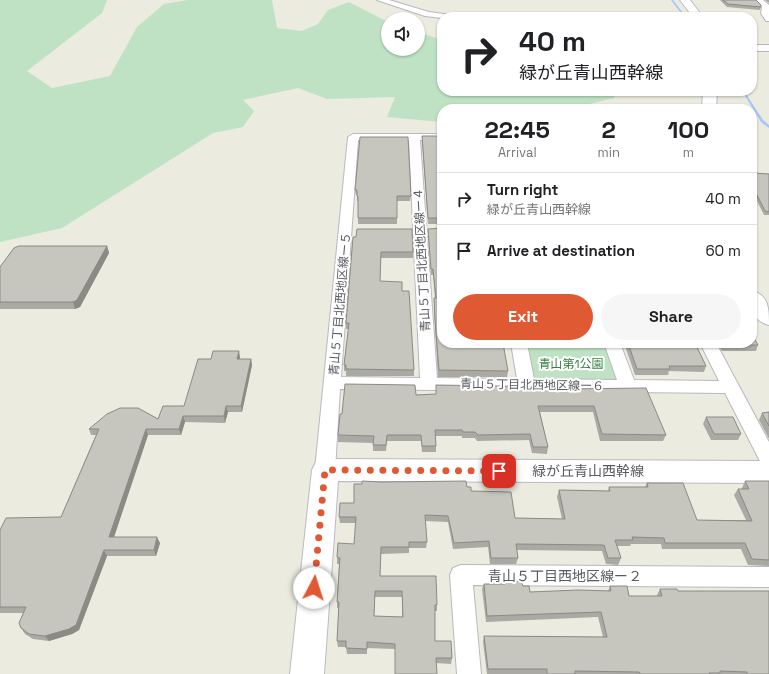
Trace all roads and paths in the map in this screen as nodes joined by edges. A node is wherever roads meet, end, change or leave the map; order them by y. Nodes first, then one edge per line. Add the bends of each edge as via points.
1 (381, 0) edge
2 (685, 0) edge
3 (758, 0) edge
4 (694, 12) edge
5 (437, 15) edge
6 (769, 19) edge
7 (757, 48) edge
8 (769, 48) edge
9 (414, 137) junction
10 (437, 137) edge
11 (405, 229) edge
12 (420, 229) junction
13 (435, 229) edge
14 (757, 303) edge
15 (769, 318) edge
16 (520, 348) edge
17 (614, 348) edge
18 (711, 348) edge
19 (332, 383) junction
20 (429, 384) junction
21 (527, 385) junction
22 (628, 386) junction
23 (731, 386) junction
24 (769, 460) edge
25 (325, 470) junction
26 (769, 472) edge
27 (769, 577) edge
28 (307, 674) edge
29 (469, 674) edge

1 - 5 street
2 - 4 street
3 - 6 street via 766,6 765,13
7 - 8 street
9 - 10 street
9 - 12 street, 青山５丁目北西地区線ー４
9 - 19 street, 青山５丁目北西地区線ー５ via 353,137 354,229
11 - 12 street
12 - 13 street
12 - 20 street, 青山５丁目北西地区線ー４
14 - 15 street
16 - 21 street
17 - 22 street
18 - 23 street
19 - 20 street, 青山５丁目北西地区線ー６
19 - 25 street, 青山５丁目北西地区線ー５
20 - 21 street, 青山５丁目北西地区線ー６
21 - 22 street, 青山５丁目北西地区線ー６
22 - 23 street, 青山５丁目北西地区線ー６
23 - 24 street
25 - 26 street, 緑が丘青山西幹線
25 - 28 street
27 - 29 street, 青山５丁目西地区線ー２ via 461,575

